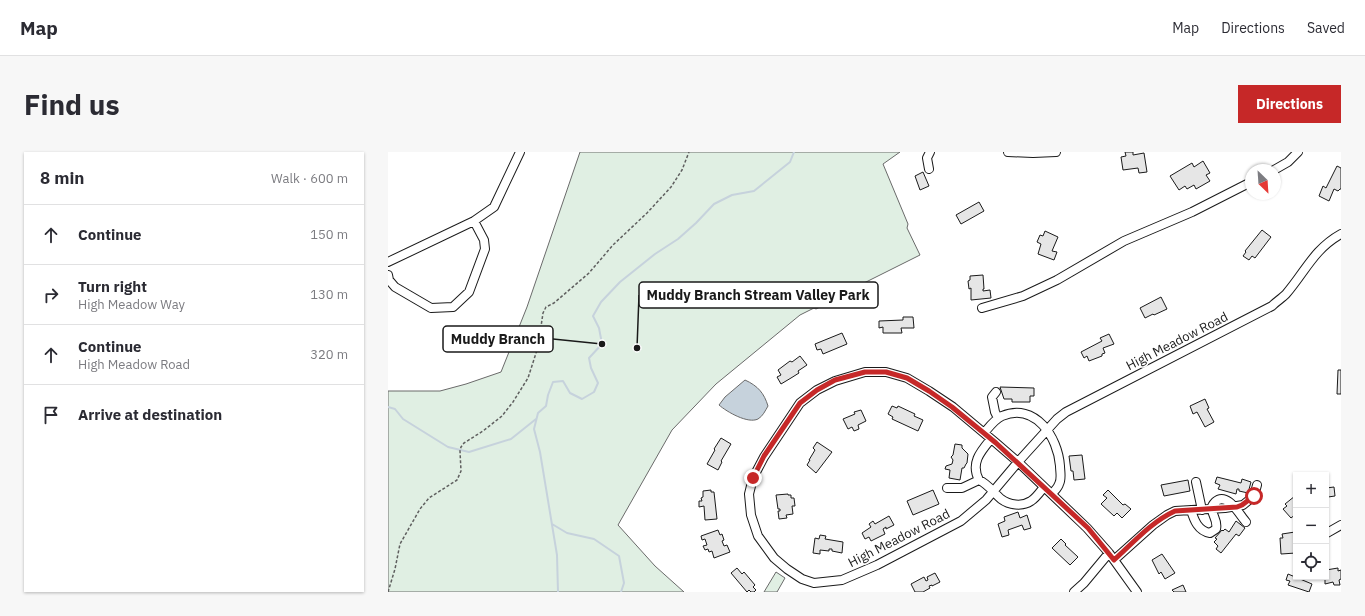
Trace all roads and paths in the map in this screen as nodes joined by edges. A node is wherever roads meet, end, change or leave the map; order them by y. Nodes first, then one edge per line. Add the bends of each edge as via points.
1 (520, 152) edge
2 (689, 152) edge
3 (930, 152) edge
4 (1008, 152) edge
5 (1056, 152) edge
6 (1298, 152) edge
7 (1281, 166) edge
8 (929, 169) dead end
9 (1245, 185) edge
10 (474, 221) junction
11 (1341, 234) edge
12 (388, 262) edge
13 (388, 275) edge
14 (982, 308) dead end
15 (996, 392) dead end
16 (998, 418) junction
17 (1047, 430) junction
18 (984, 433) junction
19 (991, 439) junction
20 (1018, 462) junction
21 (979, 480) junction
22 (1196, 482) dead end
23 (1257, 485) dead end
24 (1044, 487) junction
25 (947, 488) dead end
26 (993, 491) junction
27 (1052, 494) junction
28 (1234, 507) junction
29 (1212, 509) junction
30 (1191, 510) junction
31 (1202, 510) junction
32 (1246, 522) dead end
33 (1341, 525) edge
34 (1329, 532) edge
35 (1109, 553) junction
36 (1114, 560) junction
37 (388, 592) edge
38 (1074, 592) edge
39 (1137, 592) edge

1 - 10 street via 494,207
2 - 37 path via 682,170 671,187 588,273 546,307 538,347 528,378 502,416 461,447 457,480 429,498 420,508 400,544
3 - 8 street via 927,158
4 - 5 street
6 - 7 street
9 - 14 street via 1192,212 1124,241 1057,280 1023,296
10 - 12 street
10 - 13 street via 484,240 485,249 469,292 453,307 431,308 395,287
11 - 17 street, High Meadow Road via 1330,240 1315,255 1286,294 1272,306 1066,412
15 - 16 street via 992,397
16 - 17 street via 1017,412 1026,414
16 - 18 street
17 - 20 street, High Meadow Road
17 - 27 street via 1056,445 1060,471 1060,484
18 - 19 street, High Meadow Road
18 - 26 street, High Meadow Road via 952,407 907,378 886,372 865,372 835,380 800,403 764,456 753,478 749,494 751,515 758,536 774,558 802,579 814,583 842,580 877,565 961,521
19 - 20 street, High Meadow Road
19 - 21 street via 976,461 975,469
20 - 24 street
20 - 26 street, High Meadow Road
21 - 25 street via 962,488
21 - 26 street
22 - 31 street
23 - 28 street via 1254,496 1242,505
24 - 26 street via 1032,501 1022,504 1008,503
24 - 27 street
27 - 35 street via 1088,528
28 - 29 street
28 - 32 street
29 - 30 street via 1217,526 1210,533 1198,526
29 - 31 street
30 - 31 street
30 - 36 street via 1175,511 1159,520
33 - 34 street
35 - 36 street
35 - 38 street via 1084,584
36 - 39 street

